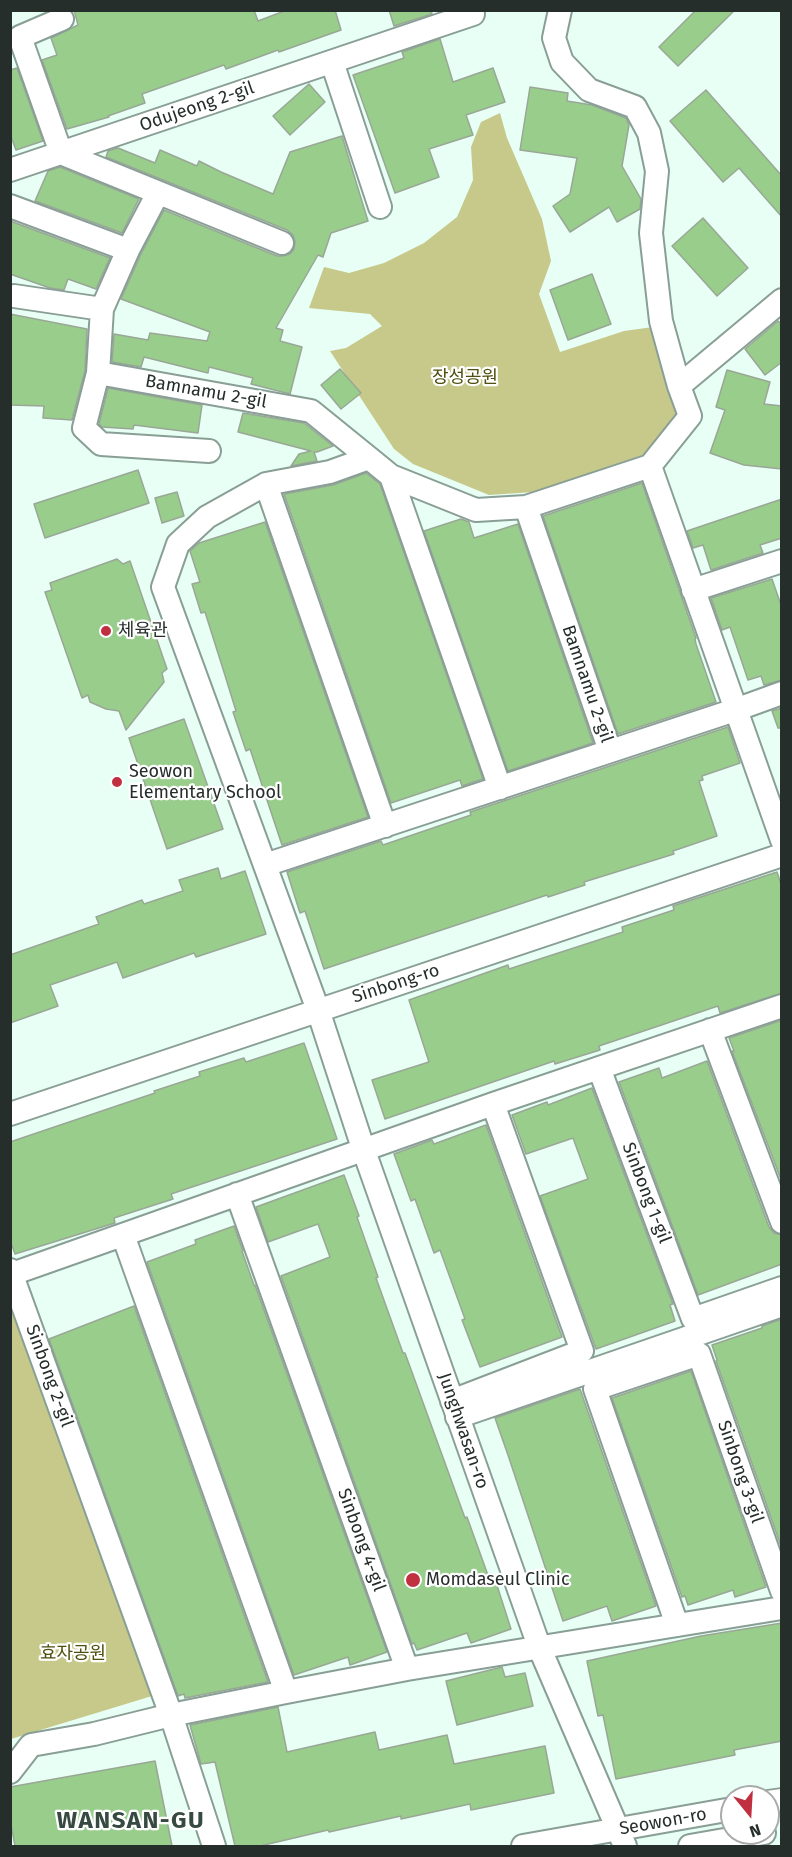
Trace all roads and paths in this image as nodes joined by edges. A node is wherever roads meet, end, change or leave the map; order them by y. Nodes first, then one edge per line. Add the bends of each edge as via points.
1 (560, 10) edge
2 (473, 14) dead end
3 (62, 19) dead end
4 (332, 62) junction
5 (62, 153) junction
6 (10, 170) edge
7 (158, 193) junction
8 (10, 206) edge
9 (380, 207) dead end
10 (282, 243) dead end
11 (128, 250) junction
12 (14, 296) dead end
13 (782, 300) edge
14 (102, 309) junction
15 (98, 373) junction
16 (679, 386) junction
17 (209, 451) dead end
18 (369, 458) junction
19 (650, 466) junction
20 (391, 476) junction
21 (266, 484) junction
22 (526, 507) junction
23 (782, 561) edge
24 (693, 590) junction
25 (782, 693) edge
26 (735, 710) junction
27 (610, 751) junction
28 (500, 788) junction
29 (385, 826) junction
30 (782, 840) edge
31 (782, 855) edge
32 (265, 865) junction
33 (782, 1006) edge
34 (318, 1010) junction
35 (710, 1030) junction
36 (599, 1068) junction
37 (493, 1104) junction
38 (10, 1114) edge
39 (364, 1151) junction
40 (237, 1194) junction
41 (782, 1222) edge
42 (123, 1235) junction
43 (11, 1272) edge
44 (782, 1288) edge
45 (782, 1305) edge
46 (455, 1409) junction
47 (782, 1591) edge
48 (782, 1608) edge
49 (677, 1625) junction
50 (540, 1649) junction
51 (407, 1670) junction
52 (286, 1692) junction
53 (171, 1715) junction
54 (10, 1773) edge
55 (720, 1812) edge
56 (621, 1838) edge
57 (720, 1841) edge
58 (214, 1846) edge
59 (523, 1846) edge
60 (690, 1846) edge

1 - 16 street via 554,38 562,62 589,90 635,107 649,133 657,171 651,233 661,321
2 - 4 street, Odujeong 2-gil
3 - 5 street via 20,37
4 - 5 street, Odujeong 2-gil
4 - 9 street
5 - 6 street, Odujeong 2-gil
5 - 7 street
7 - 10 street
7 - 11 street
8 - 11 street
11 - 14 street
12 - 14 street
13 - 16 street
14 - 15 street
15 - 17 street via 84,428 102,444
15 - 18 street, Bamnamu 2-gil via 311,411
16 - 19 street via 690,416
18 - 20 street, Bamnamu 2-gil
18 - 21 street via 330,472
19 - 22 street, Bamnamu 2-gil
19 - 24 street
20 - 22 street, Bamnamu 2-gil via 476,510
20 - 28 street
21 - 29 street
21 - 32 street via 207,517 178,544 163,587
22 - 27 street, Bamnamu 2-gil
23 - 24 street
24 - 26 street
25 - 26 street
26 - 27 street
26 - 30 street
27 - 28 street, Bamnamu 2-gil
28 - 29 street, Bamnamu 2-gil
29 - 32 street, Bamnamu 2-gil
31 - 34 street, Sinbong-ro
32 - 34 street
33 - 35 street
34 - 38 street, Sinbong-ro
34 - 39 street, Junghwasan-ro
35 - 36 street
35 - 41 street
36 - 37 street
36 - 44 street, Sinbong 1-gil via 693,1319
37 - 39 street
37 - 46 street via 582,1351
39 - 40 street, Sinbong 2-gil
39 - 46 street, Junghwasan-ro
40 - 42 street, Sinbong 2-gil
40 - 51 street, Sinbong 4-gil
42 - 43 street, Sinbong 2-gil
42 - 52 street
43 - 53 street, Sinbong 2-gil
45 - 46 street
46 - 50 street, Junghwasan-ro
47 - 49 street, Sinbong 3-gil via 699,1353 595,1389
48 - 49 street
49 - 50 street
50 - 51 street
50 - 56 street, Junghwasan-ro
51 - 52 street
52 - 53 street
53 - 54 street via 92,1728 31,1745
53 - 58 street
55 - 56 street, Seowon-ro
56 - 59 street, Seowon-ro
57 - 60 street, Seowon-ro

